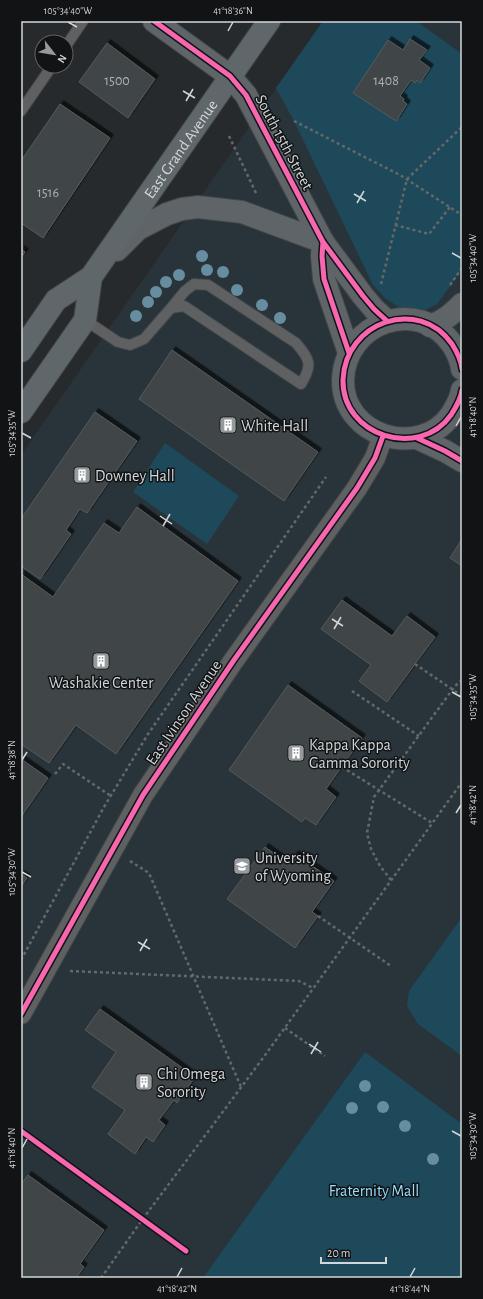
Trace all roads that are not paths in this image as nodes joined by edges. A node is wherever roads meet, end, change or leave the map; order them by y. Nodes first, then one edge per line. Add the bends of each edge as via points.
1 (83, 21) edge
2 (154, 21) edge
3 (269, 21) edge
4 (74, 34) edge
5 (46, 74) edge
6 (230, 76) junction
7 (21, 111) edge
8 (323, 242) junction
9 (91, 276) junction
10 (462, 304) edge
11 (171, 308) junction
12 (85, 320) junction
13 (387, 322) junction
14 (430, 326) junction
15 (21, 351) edge
16 (349, 353) junction
17 (462, 365) edge
18 (461, 400) edge
19 (21, 412) edge
20 (383, 436) junction
21 (417, 438) junction
22 (462, 461) edge
23 (21, 1014) edge

1 - 4 lane
2 - 6 main road, South 15th Street
3 - 6 main road, East Grand Avenue
5 - 7 lane
6 - 8 main road, South 15th Street via 246,95
6 - 9 main road, East Grand Avenue
8 - 9 main road via 242,212 198,207 182,209 138,229
8 - 13 main road, South 15th Street via 363,296
8 - 16 main road, South 15th Street via 324,279
9 - 12 main road, East Grand Avenue
9 - 15 main road, East Grand Avenue via 56,300
10 - 14 main road via 442,322
11 - 11 lane via 184,306 301,384 307,375 310,365 296,343 208,285 194,284
11 - 12 lane via 144,339 130,345 118,342
12 - 19 main road, East Grand Avenue
13 - 14 main road via 409,319
13 - 16 main road via 368,331
14 - 17 main road via 448,338
16 - 20 main road via 344,367 343,382 351,409 359,420
18 - 21 main road via 448,419
20 - 21 main road via 397,439
20 - 23 street, East Ivinson Avenue via 375,458 357,488 234,660 143,795
21 - 22 main road

